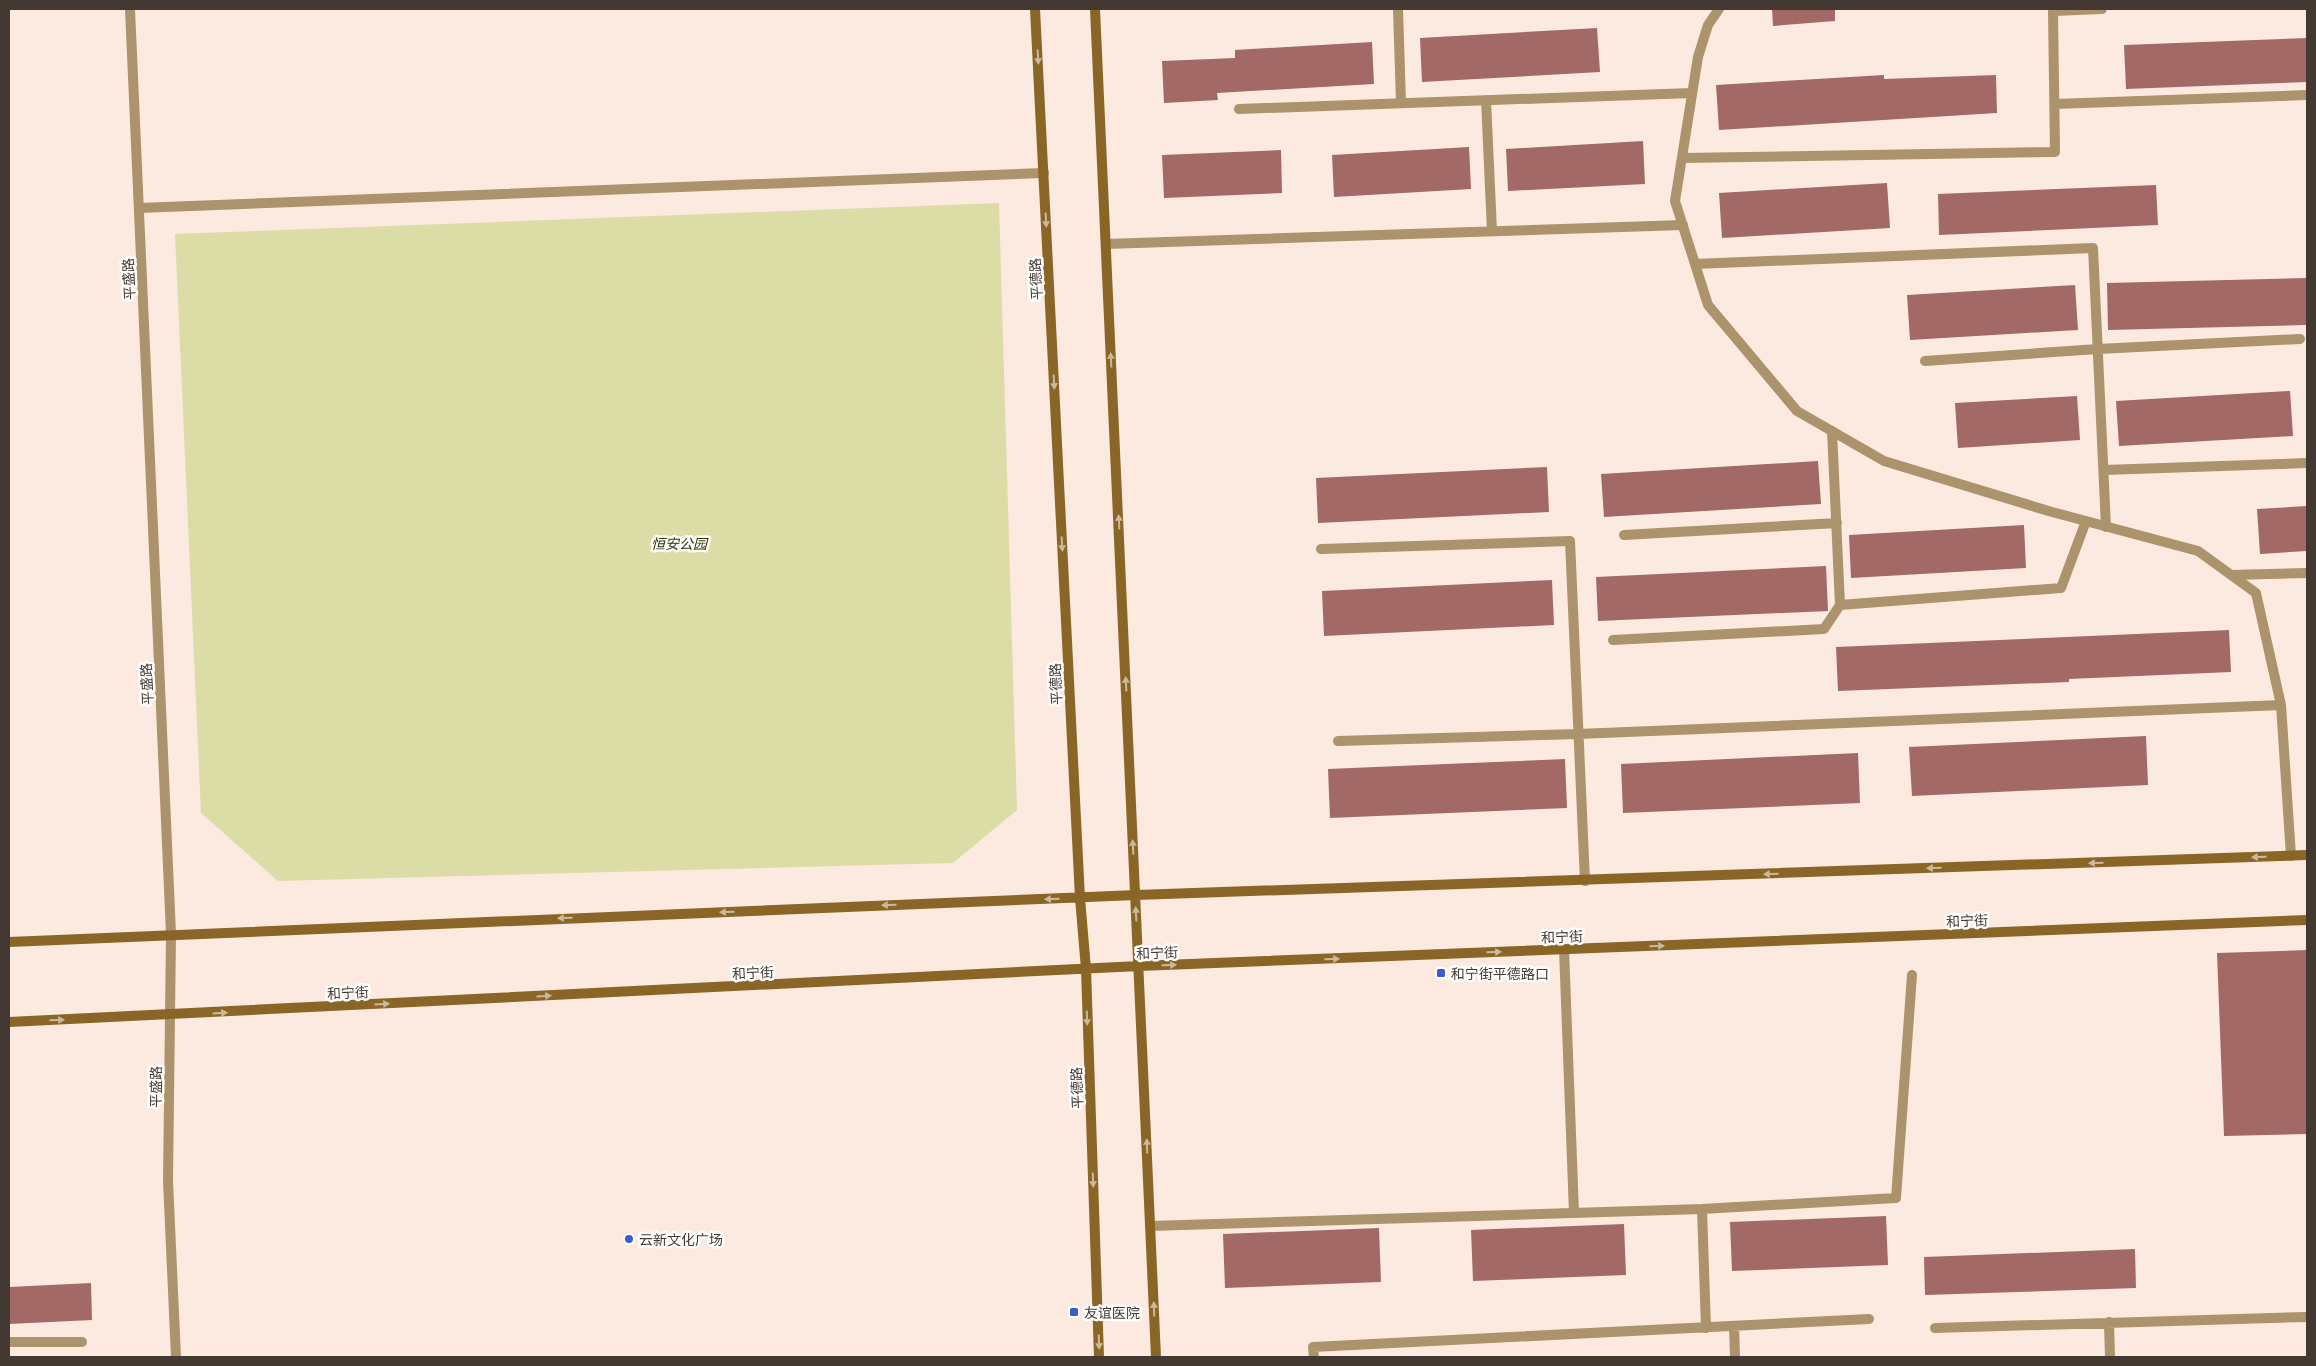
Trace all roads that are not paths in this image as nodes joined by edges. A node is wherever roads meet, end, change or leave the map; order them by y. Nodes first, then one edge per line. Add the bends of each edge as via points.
1 (130, 9) edge
2 (1035, 9) edge
3 (1096, 9) edge
4 (1398, 9) edge
5 (1720, 9) edge
6 (2102, 9) edge
7 (1692, 93) junction
8 (2307, 95) edge
9 (1486, 100) junction
10 (1401, 104) junction
11 (2055, 104) junction
12 (1240, 109) dead end
13 (1682, 158) junction
14 (1044, 173) junction
15 (139, 208) junction
16 (1683, 224) junction
17 (1492, 231) junction
18 (1106, 244) junction
19 (1696, 264) junction
20 (2300, 340) dead end
21 (2098, 349) junction
22 (1924, 361) dead end
23 (1832, 431) junction
24 (2307, 463) edge
25 (2104, 470) junction
26 (2086, 521) junction
27 (1837, 524) junction
28 (2106, 526) junction
29 (1624, 535) dead end
30 (1320, 550) dead end
31 (2307, 572) edge
32 (2231, 575) junction
33 (1840, 605) junction
34 (1613, 640) dead end
35 (2281, 705) junction
36 (1578, 734) junction
37 (1338, 741) dead end
38 (2307, 855) edge
39 (2291, 856) junction
40 (1584, 881) junction
41 (1136, 895) junction
42 (1080, 898) junction
43 (2307, 920) edge
44 (170, 934) junction
45 (9, 942) edge
46 (1564, 949) junction
47 (1139, 966) junction
48 (1086, 969) junction
49 (1912, 975) dead end
50 (170, 1015) junction
51 (9, 1022) edge
52 (1702, 1209) junction
53 (1574, 1213) junction
54 (1150, 1226) junction
55 (2307, 1317) edge
56 (1869, 1319) dead end
57 (2109, 1322) junction
58 (1734, 1326) junction
59 (1706, 1328) junction
60 (1934, 1328) dead end
61 (9, 1342) edge
62 (82, 1342) dead end
63 (176, 1357) edge
64 (1099, 1357) edge
65 (1156, 1357) edge
66 (1314, 1357) edge
67 (1735, 1357) edge
68 (2110, 1357) edge

1 - 15 street, 平盛路
2 -> 14 main road, 平德路
3 - 18 main road
4 - 10 street
5 - 7 street via 1708,25
6 - 11 street via 2053,11
7 - 9 street
7 - 13 street
8 - 11 street
9 - 10 street
9 - 17 street
10 - 12 street
11 - 13 street via 2055,152
13 - 16 street via 1675,201
14 - 15 street
14 -> 42 main road, 平德路
15 - 44 street, 平盛路
16 - 17 street
16 - 19 street
17 - 18 street
41 -> 18 main road
19 - 21 street via 2093,248
19 - 23 street via 1708,305 1797,411
20 - 21 street
21 - 22 street
21 - 25 street
23 - 26 street via 1884,461
23 - 27 street
24 - 25 street
25 - 28 street
26 - 28 street
26 - 33 street via 2061,588
27 - 29 street
27 - 33 street
28 - 32 street via 2198,551
30 - 36 street via 1570,542
31 - 32 street
32 - 35 street via 2256,593
33 - 34 street via 1824,630
35 - 36 street
35 - 39 street
36 - 37 street
36 - 40 street
38 - 39 main road
39 -> 40 main road
40 - 41 main road
41 - 42 main road
47 -> 41 main road
42 -> 44 main road
42 - 48 main road, 平德路
46 -> 43 main road, 和宁街
44 - 45 main road
44 - 50 street, 平盛路
47 -> 46 main road, 和宁街
46 - 53 street
47 - 48 main road, 和宁街
54 -> 47 main road
50 -> 48 main road, 和宁街
48 -> 64 main road, 平德路
49 - 52 street via 1896,1198
51 -> 50 main road, 和宁街
50 - 63 street, 平盛路 via 168,1181
52 - 53 street
52 - 59 street
53 - 54 street
65 -> 54 main road
55 - 57 street
56 - 58 street
57 - 60 street
57 - 68 street
58 - 59 street
58 - 67 street
59 - 66 street via 1313,1347
61 - 62 street

